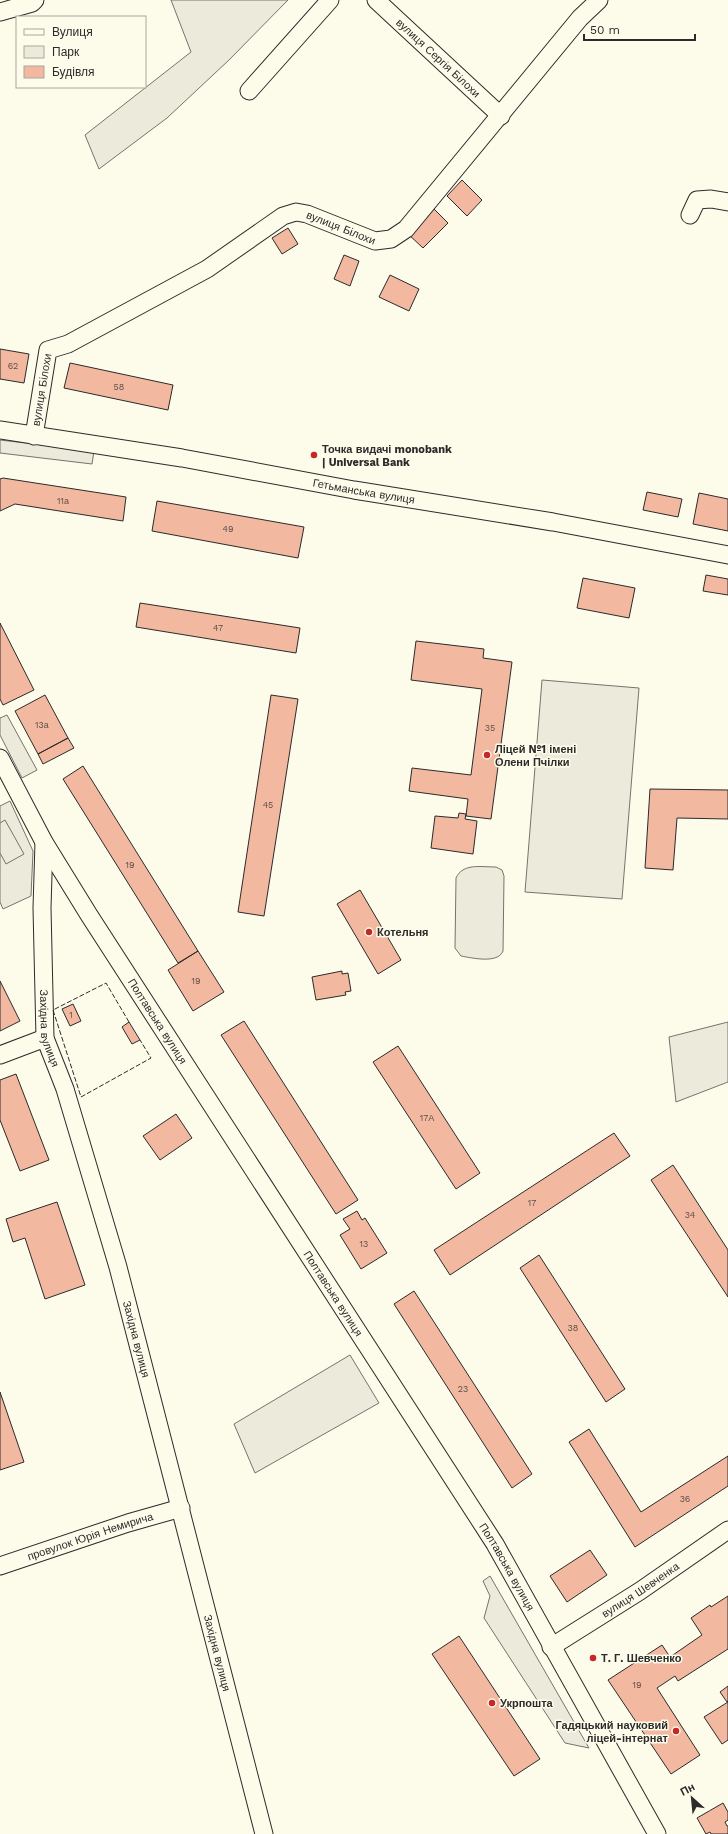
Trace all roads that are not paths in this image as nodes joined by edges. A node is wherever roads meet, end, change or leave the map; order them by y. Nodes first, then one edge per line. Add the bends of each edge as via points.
1 (36, 0) edge
2 (330, 0) edge
3 (376, 0) edge
4 (599, 0) edge
5 (0, 12) edge
6 (249, 91) dead end
7 (500, 116) junction
8 (728, 202) edge
9 (690, 215) dead end
10 (0, 430) edge
11 (34, 436) junction
12 (728, 556) edge
13 (0, 758) edge
14 (44, 842) junction
15 (45, 1038) junction
16 (0, 1055) edge
17 (181, 1508) junction
18 (728, 1530) edge
19 (0, 1566) edge
20 (551, 1647) junction
21 (264, 1834) edge
22 (657, 1834) edge

1 - 5 street
2 - 6 street
3 - 7 street, вулиця Сергія Білохи
4 - 7 street, вулиця Білохи via 580,18
7 - 11 street, вулиця Білохи via 406,229 391,238 375,241 307,214 296,212 283,216 207,269 68,344 48,350
8 - 9 street via 697,200
10 - 11 street, Гетьманська вулиця
11 - 12 street, Гетьманська вулиця via 182,458 354,490 553,522
13 - 14 street, Полтавська вулиця
14 - 15 street, Західна вулиця via 42,908
14 - 20 street, Полтавська вулиця via 495,1544
15 - 16 street
15 - 17 street, Західна вулиця via 64,1089 118,1267
17 - 19 street, провулок Юрія Немирича
17 - 21 street, Західна вулиця
18 - 20 street, вулиця Шевченка via 640,1591
20 - 22 street, Полтавська вулиця

